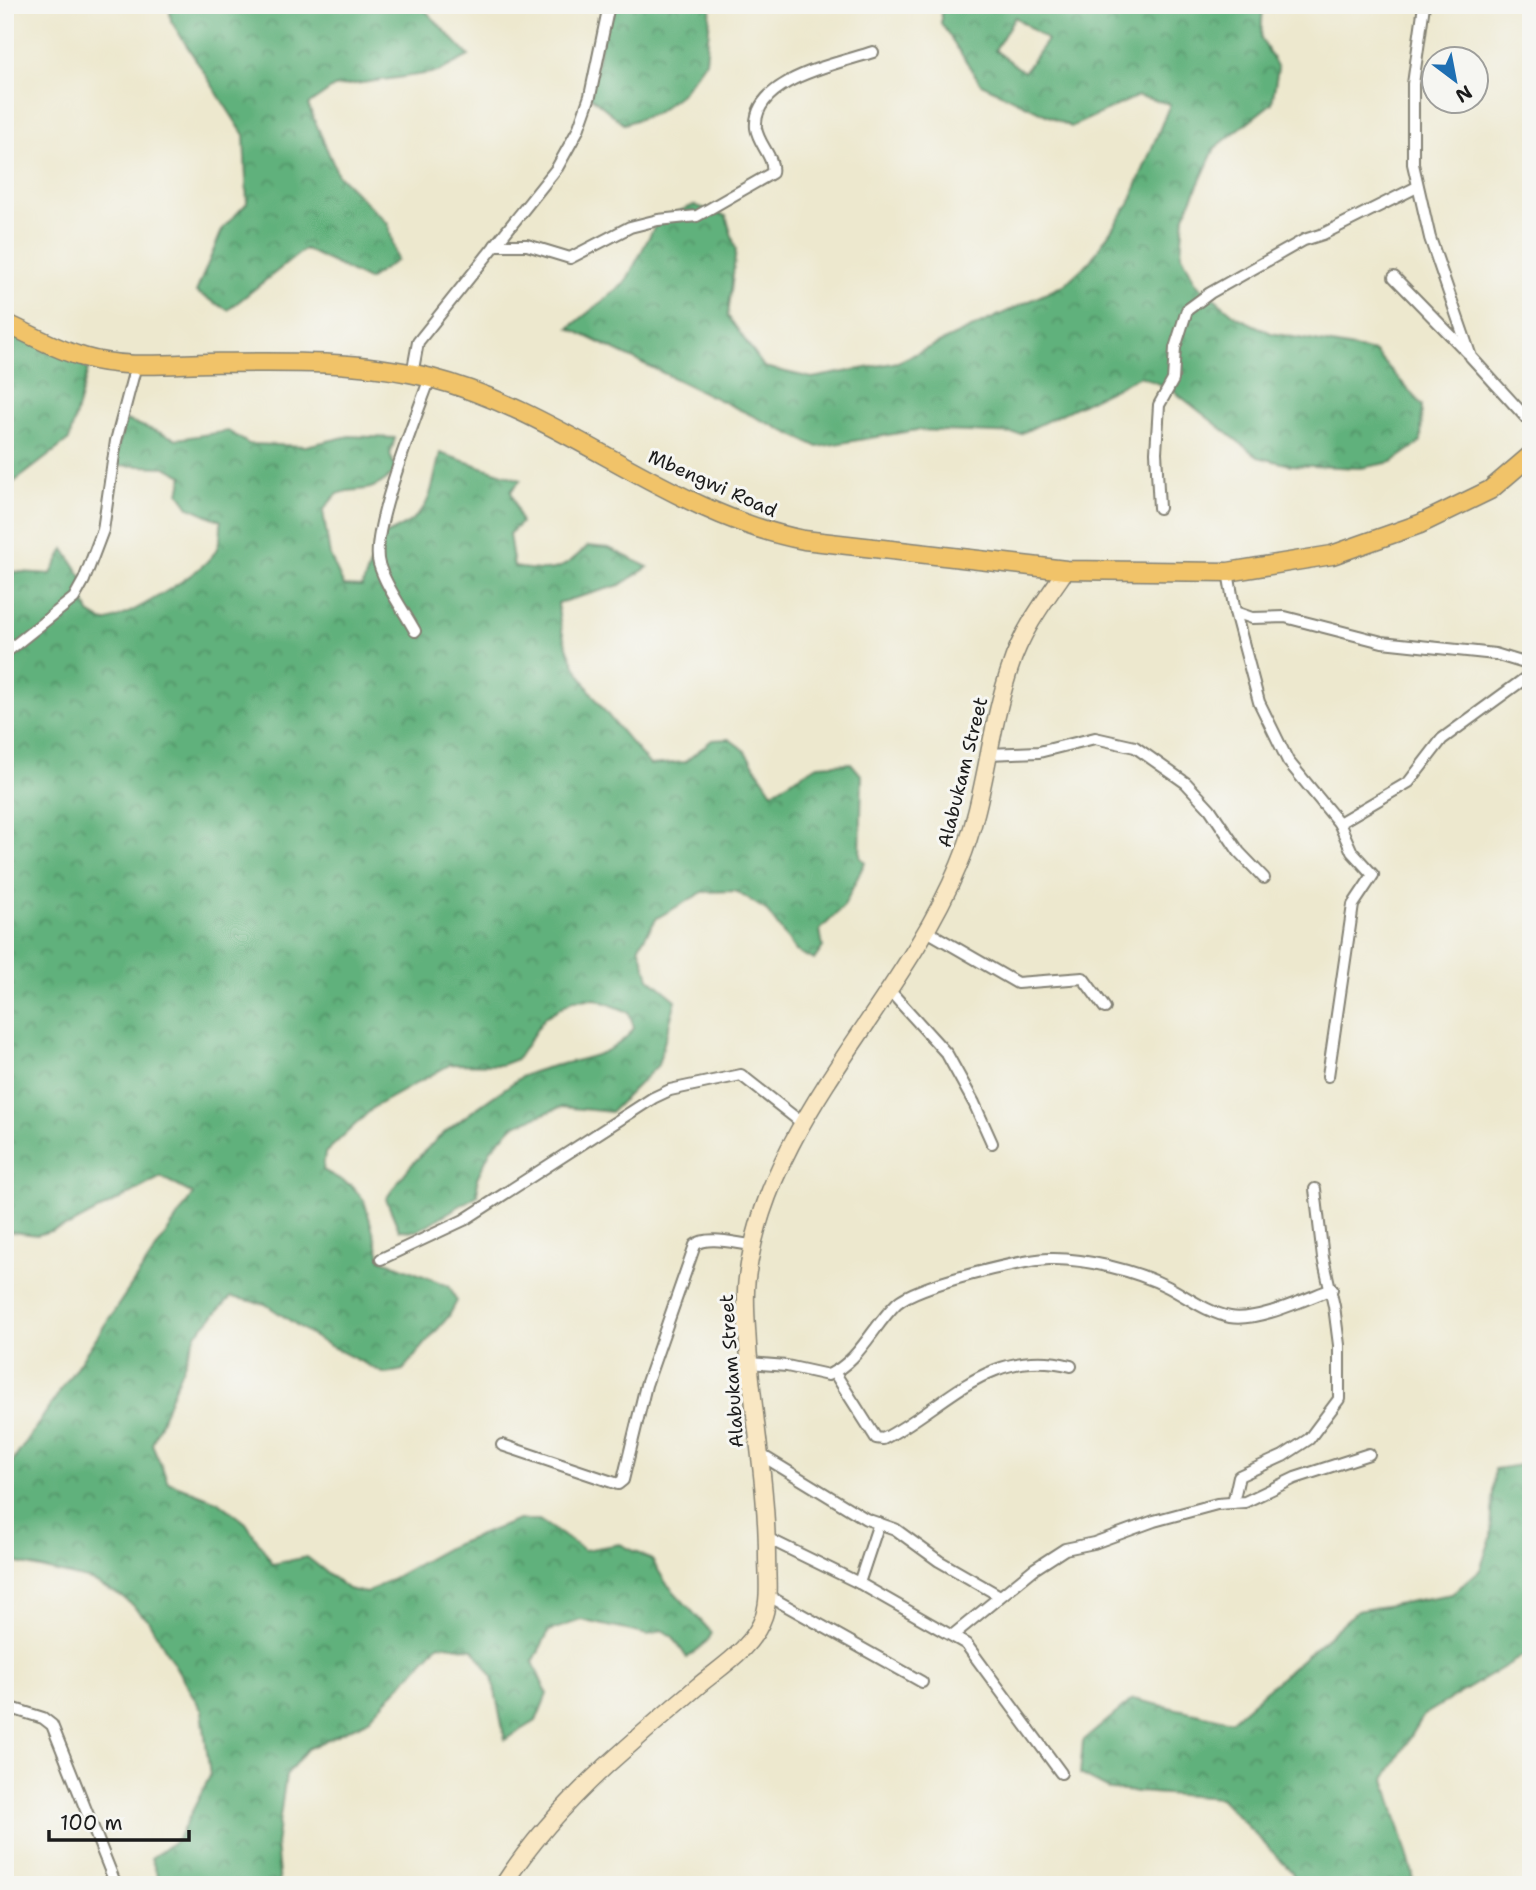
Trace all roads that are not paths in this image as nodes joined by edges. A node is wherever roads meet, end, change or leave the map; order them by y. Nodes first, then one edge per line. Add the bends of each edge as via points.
1 (609, 5) edge
2 (1424, 5) edge
3 (873, 52) dead end
4 (1418, 187) junction
5 (495, 245) junction
6 (1394, 277) dead end
7 (5, 323) edge
8 (1471, 357) junction
9 (136, 365) junction
10 (412, 374) junction
11 (430, 378) junction
12 (1531, 423) edge
13 (1531, 455) edge
14 (1159, 508) dead end
15 (1066, 570) junction
16 (1227, 572) junction
17 (1235, 612) junction
18 (415, 631) dead end
19 (5, 653) edge
20 (1531, 665) edge
21 (1531, 674) edge
22 (988, 754) junction
23 (1339, 823) junction
24 (1264, 878) dead end
25 (925, 930) junction
26 (889, 989) junction
27 (1105, 1008) dead end
28 (1328, 1076) dead end
29 (802, 1123) junction
30 (992, 1143) dead end
31 (1315, 1189) dead end
32 (753, 1245) junction
33 (381, 1259) dead end
34 (1332, 1289) junction
35 (750, 1363) junction
36 (1070, 1366) dead end
37 (834, 1372) junction
38 (502, 1445) dead end
39 (758, 1453) junction
40 (1369, 1454) dead end
41 (1233, 1503) junction
42 (880, 1523) junction
43 (767, 1538) junction
44 (859, 1583) junction
45 (767, 1595) junction
46 (1000, 1596) junction
47 (953, 1635) junction
48 (922, 1682) dead end
49 (5, 1706) edge
50 (1061, 1773) dead end
51 (116, 1885) edge
52 (503, 1885) edge

1 - 5 street via 578,130 557,168
2 - 4 street via 1413,84 1413,164
3 - 5 street via 791,80 770,92 756,112 756,131 772,173 697,216 630,227 570,258 527,245
4 - 8 street via 1430,238
4 - 14 street via 1304,240 1187,310 1175,348 1173,380 1159,405
5 - 10 street via 418,342
6 - 8 street
7 - 9 main road, Mbengwi Road via 82,357
8 - 12 street
9 - 10 main road, Mbengwi Road via 268,362
9 - 19 street via 118,430 103,530 84,580 74,598
10 - 11 main road, Mbengwi Road
11 - 15 main road, Mbengwi Road via 493,398 649,480 768,533
11 - 18 street via 389,496 377,556
13 - 16 main road, Mbengwi Road via 1490,490 1420,524 1332,555
15 - 16 main road, Mbengwi Road
15 - 22 street, Alabukam Street via 1036,614 1010,665
16 - 17 street
17 - 20 street via 1252,618 1285,617 1382,642 1495,654
17 - 23 street via 1259,702 1278,741 1305,785
21 - 23 street via 1442,739 1409,782
22 - 24 street via 1039,752 1095,738 1135,747 1186,783
22 - 25 street, Alabukam Street via 967,845
23 - 28 street via 1352,852 1373,875 1353,905
25 - 26 street, Alabukam Street
25 - 27 street via 1017,983 1083,978
26 - 29 street, Alabukam Street
26 - 30 street via 947,1054
29 - 32 street, Alabukam Street via 778,1171
29 - 33 street via 741,1075 670,1090 464,1220
31 - 34 street via 1323,1258
32 - 35 street, Alabukam Street via 745,1301
32 - 38 street via 710,1241 695,1245 646,1385 623,1480 618,1484
34 - 37 street via 1257,1315 1231,1317 1119,1268 1049,1259 965,1277 904,1298 859,1351
34 - 41 street via 1339,1399 1309,1439 1239,1476
35 - 37 street via 828,1375
35 - 39 street, Alabukam Street
36 - 37 street via 1049,1360 990,1372 955,1389 883,1439 876,1438
39 - 42 street
39 - 43 street, Alabukam Street
40 - 41 street
41 - 46 street via 1154,1521 1065,1549
42 - 44 street
42 - 46 street
43 - 44 street
43 - 45 street, Alabukam Street
44 - 47 street
45 - 48 street
45 - 52 street, Alabukam Street via 757,1631 738,1654 605,1767 551,1820
46 - 47 street
47 - 50 street via 979,1659
49 - 51 street via 52,1725

